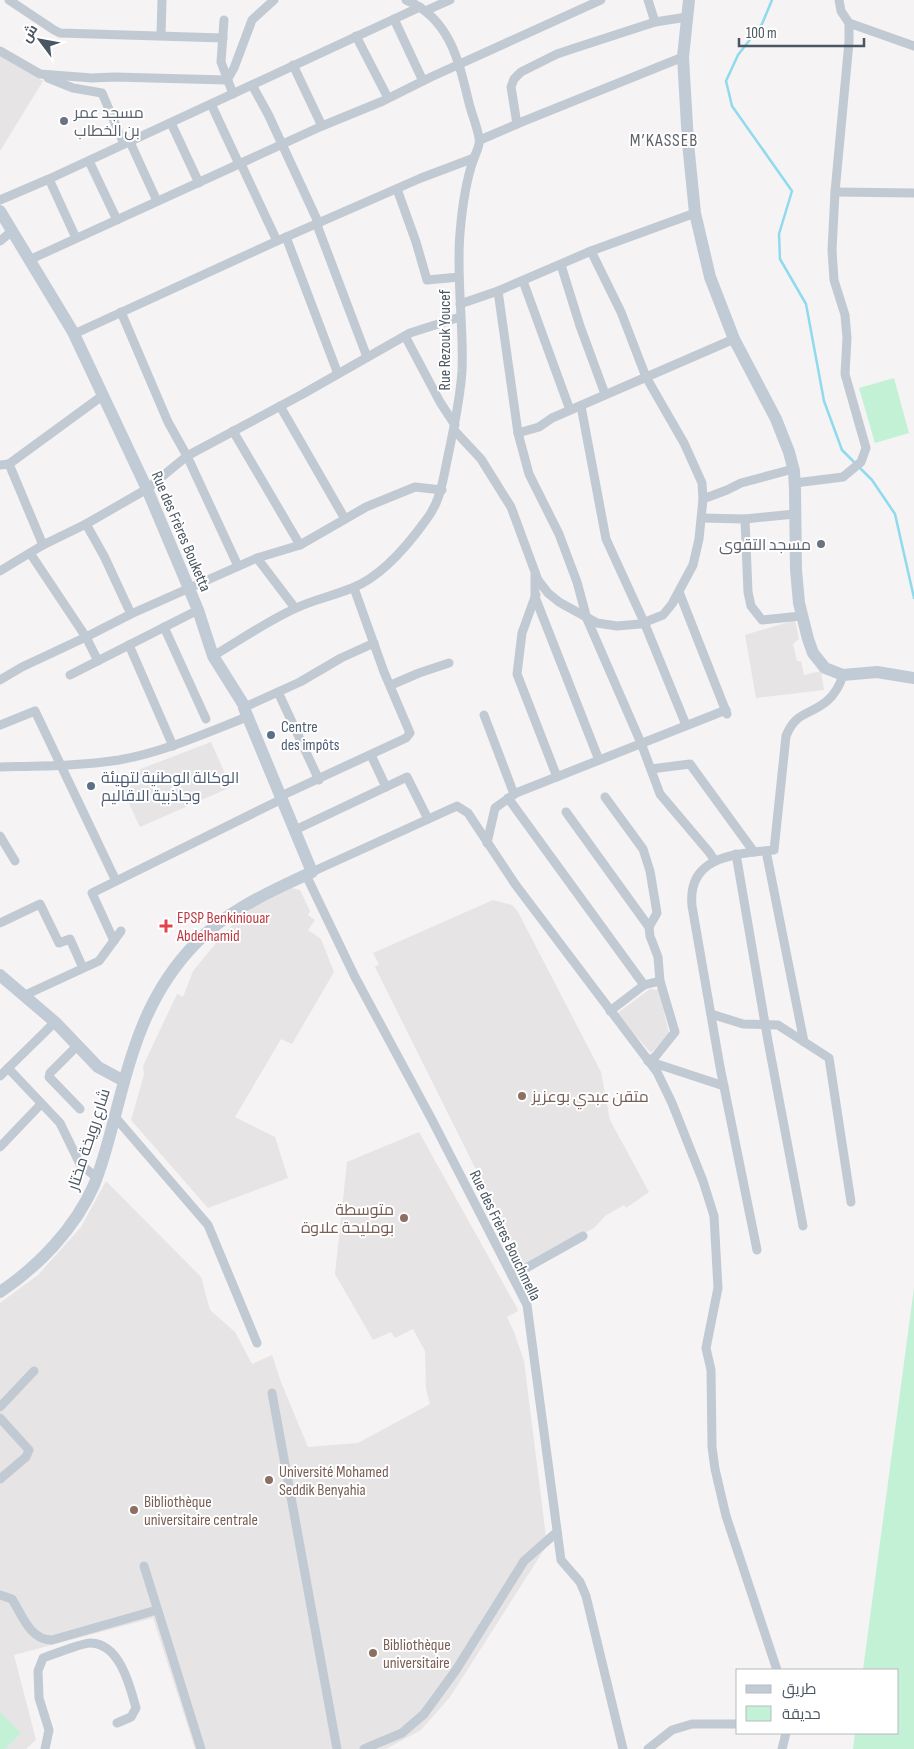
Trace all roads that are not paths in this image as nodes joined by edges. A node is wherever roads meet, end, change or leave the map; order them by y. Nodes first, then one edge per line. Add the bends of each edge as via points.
1 (8, 0) edge
2 (162, 0) edge
3 (274, 0) edge
4 (406, 0) edge
5 (450, 0) edge
6 (601, 0) edge
7 (648, 0) edge
8 (689, 0) edge
9 (839, 0) edge
10 (423, 9) junction
11 (687, 17) junction
12 (394, 19) junction
13 (224, 20) dead end
14 (655, 22) junction
15 (849, 23) junction
16 (160, 35) junction
17 (356, 36) junction
18 (223, 38) junction
19 (914, 46) edge
20 (0, 51) edge
21 (683, 57) junction
22 (458, 64) junction
23 (293, 66) junction
24 (40, 74) junction
25 (227, 80) junction
26 (423, 81) junction
27 (252, 85) junction
28 (233, 94) junction
29 (388, 98) junction
30 (211, 104) junction
31 (171, 123) junction
32 (517, 124) junction
33 (322, 126) junction
34 (480, 140) junction
35 (127, 143) junction
36 (282, 144) junction
37 (474, 158) junction
38 (89, 161) junction
39 (240, 164) junction
40 (49, 179) junction
41 (198, 183) junction
42 (397, 189) junction
43 (835, 192) junction
44 (914, 193) edge
45 (0, 200) edge
46 (157, 202) junction
47 (0, 211) edge
48 (695, 212) junction
49 (117, 220) junction
50 (318, 224) junction
51 (12, 231) junction
52 (286, 237) junction
53 (76, 238) junction
54 (0, 241) edge
55 (277, 241) junction
56 (591, 251) junction
57 (29, 260) junction
58 (561, 265) junction
59 (459, 277) junction
60 (523, 281) junction
61 (498, 291) junction
62 (460, 304) junction
63 (121, 312) junction
64 (460, 317) junction
65 (74, 334) junction
66 (405, 336) junction
67 (734, 339) junction
68 (367, 357) junction
69 (338, 374) junction
70 (646, 377) junction
71 (605, 394) junction
72 (102, 396) junction
73 (280, 406) junction
74 (581, 406) junction
75 (570, 410) junction
76 (455, 427) junction
77 (233, 431) junction
78 (518, 433) junction
79 (188, 456) junction
80 (2, 464) edge
81 (793, 469) junction
82 (795, 483) junction
83 (147, 489) junction
84 (442, 490) junction
85 (703, 499) junction
86 (795, 514) junction
87 (702, 518) junction
88 (345, 519) junction
89 (745, 520) junction
90 (86, 524) junction
91 (43, 545) junction
92 (300, 545) junction
93 (30, 553) junction
94 (257, 558) junction
95 (238, 566) junction
96 (535, 570) junction
97 (0, 571) edge
98 (190, 588) junction
99 (354, 588) junction
100 (544, 589) junction
101 (679, 592) junction
102 (534, 597) junction
103 (295, 608) junction
104 (198, 610) junction
105 (131, 614) junction
106 (801, 616) junction
107 (587, 619) junction
108 (644, 622) junction
109 (164, 627) junction
110 (86, 637) junction
111 (374, 644) junction
112 (129, 645) junction
113 (213, 656) junction
114 (98, 661) junction
115 (450, 663) dead end
116 (70, 675) dead end
117 (843, 675) junction
118 (2, 676) edge
119 (914, 678) edge
120 (390, 685) junction
121 (278, 692) junction
122 (246, 712) junction
123 (484, 715) dead end
124 (206, 720) dead end
125 (0, 725) edge
126 (686, 725) junction
127 (641, 744) junction
128 (173, 746) junction
129 (371, 755) junction
130 (599, 760) junction
131 (62, 766) junction
132 (0, 767) edge
133 (651, 769) junction
134 (557, 777) junction
135 (319, 780) junction
136 (386, 787) junction
137 (511, 796) junction
138 (605, 797) dead end
139 (282, 798) junction
140 (566, 812) dead end
141 (428, 819) junction
142 (295, 830) junction
143 (0, 836) edge
144 (487, 843) junction
145 (766, 851) junction
146 (754, 852) junction
147 (736, 854) junction
148 (15, 861) dead end
149 (715, 861) junction
150 (309, 874) junction
151 (116, 881) junction
152 (0, 923) edge
153 (650, 927) junction
154 (121, 931) dead end
155 (114, 941) junction
156 (83, 968) junction
157 (0, 975) edge
158 (660, 981) junction
159 (644, 985) junction
160 (24, 996) junction
161 (610, 1011) junction
162 (711, 1014) junction
163 (54, 1022) junction
164 (765, 1024) junction
165 (804, 1042) junction
166 (77, 1046) junction
167 (648, 1061) junction
168 (8, 1068) junction
169 (0, 1076) edge
170 (124, 1081) junction
171 (724, 1086) junction
172 (41, 1104) junction
173 (80, 1109) dead end
174 (114, 1117) junction
175 (0, 1147) edge
176 (96, 1177) junction
177 (851, 1202) dead end
178 (803, 1226) dead end
179 (583, 1236) dead end
180 (757, 1250) dead end
181 (512, 1276) junction
182 (0, 1292) edge
183 (257, 1343) dead end
184 (34, 1371) dead end
185 (272, 1393) dead end
186 (0, 1406) edge
187 (0, 1418) edge
188 (0, 1478) edge
189 (557, 1532) junction
190 (144, 1566) dead end
191 (0, 1595) edge
192 (157, 1610) junction
193 (777, 1669) edge
194 (117, 1723) dead end
195 (736, 1724) edge
196 (786, 1734) edge
197 (45, 1749) edge
198 (201, 1749) edge
199 (337, 1749) edge
200 (364, 1749) edge
201 (623, 1749) edge
202 (648, 1749) edge
203 (782, 1749) edge

1 - 16 street via 60,33
2 - 16 street
3 - 25 street via 252,20
4 - 10 street
5 - 10 street
6 - 22 street
7 - 14 street
8 - 11 main road
9 - 15 street via 841,11
10 - 12 street
10 - 22 street via 447,35
11 - 14 street
11 - 21 main road
12 - 17 street
12 - 26 street
13 - 18 street
14 - 32 street via 557,54 518,74 511,87
15 - 19 street
15 - 43 street
16 - 18 street
17 - 23 street
17 - 29 street
18 - 25 street via 221,62
20 - 24 street
21 - 32 street
21 - 48 main road
22 - 26 street
22 - 34 street
23 - 27 street
23 - 33 street
24 - 25 street
24 - 35 street via 73,88 102,93
25 - 28 street
26 - 29 street
27 - 28 street
27 - 36 street
28 - 30 street
29 - 33 street
30 - 31 street
30 - 39 street
31 - 35 street
31 - 41 street
32 - 34 street
33 - 36 street
34 - 37 street, Rue Rezouk Youcef
35 - 38 street
35 - 46 street
36 - 39 street
36 - 50 street
37 - 42 street
37 - 59 street, Rue Rezouk Youcef via 464,201
38 - 40 street
38 - 49 street
39 - 41 street
39 - 55 street
40 - 45 street
40 - 53 street
41 - 46 street
42 - 50 street
42 - 59 street via 427,280
43 - 44 street
43 - 82 street via 832,250 834,280 845,315 845,374 866,448 861,462 844,477
46 - 49 street
47 - 51 main road, Rue des Frères Bouketta
48 - 56 street
48 - 67 main road via 710,277
49 - 53 street
50 - 52 street
50 - 68 street
51 - 54 street
51 - 57 main road, Rue des Frères Bouketta
52 - 55 street
52 - 69 street
53 - 57 street
55 - 63 street
56 - 58 street
56 - 70 street
57 - 65 main road, Rue des Frères Bouketta
58 - 60 street
58 - 71 street
59 - 62 street, Rue Rezouk Youcef
60 - 61 street
60 - 75 street
61 - 62 street
61 - 78 street
62 - 64 street, Rue Rezouk Youcef
63 - 65 street
63 - 79 street via 168,422
64 - 66 street
64 - 76 street, Rue Rezouk Youcef via 462,370
65 - 72 main road, Rue des Frères Bouketta
66 - 68 street
66 - 76 street
67 - 70 street
67 - 81 main road via 776,419
68 - 69 street
69 - 73 street
70 - 71 street
70 - 85 street via 687,448 702,483
71 - 74 street
72 - 80 street
72 - 83 main road, Rue des Frères Bouketta
73 - 77 street
73 - 88 street
74 - 75 street
74 - 108 street via 606,539
75 - 78 street via 539,427
76 - 84 street, Rue Rezouk Youcef
76 - 96 street via 481,459 511,507
77 - 79 street
77 - 92 street
78 - 107 street via 529,474 559,534
79 - 83 street
79 - 95 street
80 - 91 street
81 - 82 main road
81 - 85 street via 740,483
82 - 86 main road
83 - 90 street
83 - 98 main road, Rue des Frères Bouketta
84 - 88 street via 415,486
84 - 99 street, Rue Rezouk Youcef via 434,509 400,553
85 - 87 street
86 - 89 street
86 - 106 main road
87 - 89 street
87 - 101 street via 693,565
88 - 92 street
89 - 106 street via 748,592 752,606 762,620
90 - 91 street
90 - 105 street
91 - 93 street
92 - 94 street
93 - 97 street
93 - 110 street
94 - 95 street
94 - 103 street
95 - 98 street
96 - 100 street
96 - 102 street
98 - 104 main road, Rue des Frères Bouketta
98 - 105 street
99 - 103 street, Rue Rezouk Youcef
99 - 111 street
100 - 102 street
100 - 107 street
101 - 108 street via 663,614
101 - 126 street via 727,712
102 - 130 street
102 - 134 street via 522,633 517,674
103 - 113 street, Rue Rezouk Youcef
104 - 109 street
104 - 113 main road, Rue des Frères Bouketta
105 - 110 street
106 - 117 main road via 817,660 825,668
107 - 108 street via 612,626
107 - 127 street
108 - 126 street
109 - 112 street
109 - 124 street
110 - 114 street
110 - 118 street
111 - 120 street
111 - 121 street
112 - 114 street
112 - 128 street
113 - 122 main road, Rue des Frères Bouketta
114 - 116 street
115 - 120 street
117 - 119 main road via 877,672
117 - 145 street via 839,688 827,701 791,724 786,736 774,850
120 - 129 street via 410,733
121 - 122 street
121 - 135 street
122 - 128 street
122 - 139 main road, Rue des Frères Bouketta
123 - 137 street
125 - 131 street via 35,711
126 - 127 street
127 - 130 street
127 - 133 street
128 - 131 street via 120,760
129 - 135 street
129 - 136 street
130 - 134 street
131 - 132 street
131 - 151 street
133 - 146 street via 690,764
133 - 149 street via 660,794
134 - 137 street
135 - 139 street
136 - 141 street via 407,777
136 - 142 street
137 - 144 street via 495,808
137 - 159 street
138 - 153 street via 643,849 658,913
139 - 142 main road, Rue des Frères Bouketta
139 - 151 street
140 - 153 street
141 - 144 street via 457,806 468,813
141 - 150 street
142 - 150 main road, Rue des Frères Bouketta
143 - 148 street
144 - 161 street
145 - 146 street
145 - 165 street
146 - 147 street
147 - 149 street
147 - 164 street
149 - 162 street via 700,872 693,884 691,897
150 - 170 main road, شارع رويخة مختار via 234,911 187,952 159,990 146,1015
150 - 181 street, Rue des Frères Bouchmella via 355,977
151 - 155 street via 92,893
152 - 156 street via 40,904 60,943 70,939
153 - 158 street
154 - 155 street
155 - 156 street via 99,961
156 - 160 street
157 - 160 main road
158 - 159 street
158 - 167 street via 675,1032
159 - 161 street
160 - 163 main road
161 - 167 street
162 - 164 street via 743,1024
162 - 171 street
163 - 166 main road
163 - 168 street
164 - 165 street via 778,1025
164 - 178 street
165 - 177 street via 829,1058
166 - 170 main road via 98,1067
166 - 173 street via 48,1078
167 - 171 street
167 - 193 street via 672,1103 714,1216 718,1288 706,1348 711,1370 714,1469 726,1516
168 - 169 street
168 - 172 street
170 - 174 main road, شارع رويخة مختار
171 - 180 street
172 - 175 street
172 - 176 street via 60,1123 80,1164
174 - 176 main road, شارع رويخة مختار
174 - 183 street via 208,1225
176 - 182 main road, شارع رويخة مختار via 83,1205 58,1241 27,1272
179 - 181 street
181 - 189 street, Rue des Frères Bouchmella via 527,1305
184 - 186 street
185 - 199 street
187 - 188 street via 29,1450 26,1457
189 - 200 street via 524,1561 456,1670 424,1714 402,1733
189 - 201 street, Rue des Frères Bouchmella via 560,1560 580,1582 586,1596
190 - 192 street
191 - 192 street via 12,1599 34,1634 45,1640
192 - 198 street
194 - 197 street via 131,1717 136,1708 129,1681 107,1648 90,1642 43,1658 38,1671 39,1698 49,1730
195 - 202 street via 692,1724 672,1730
196 - 203 street

